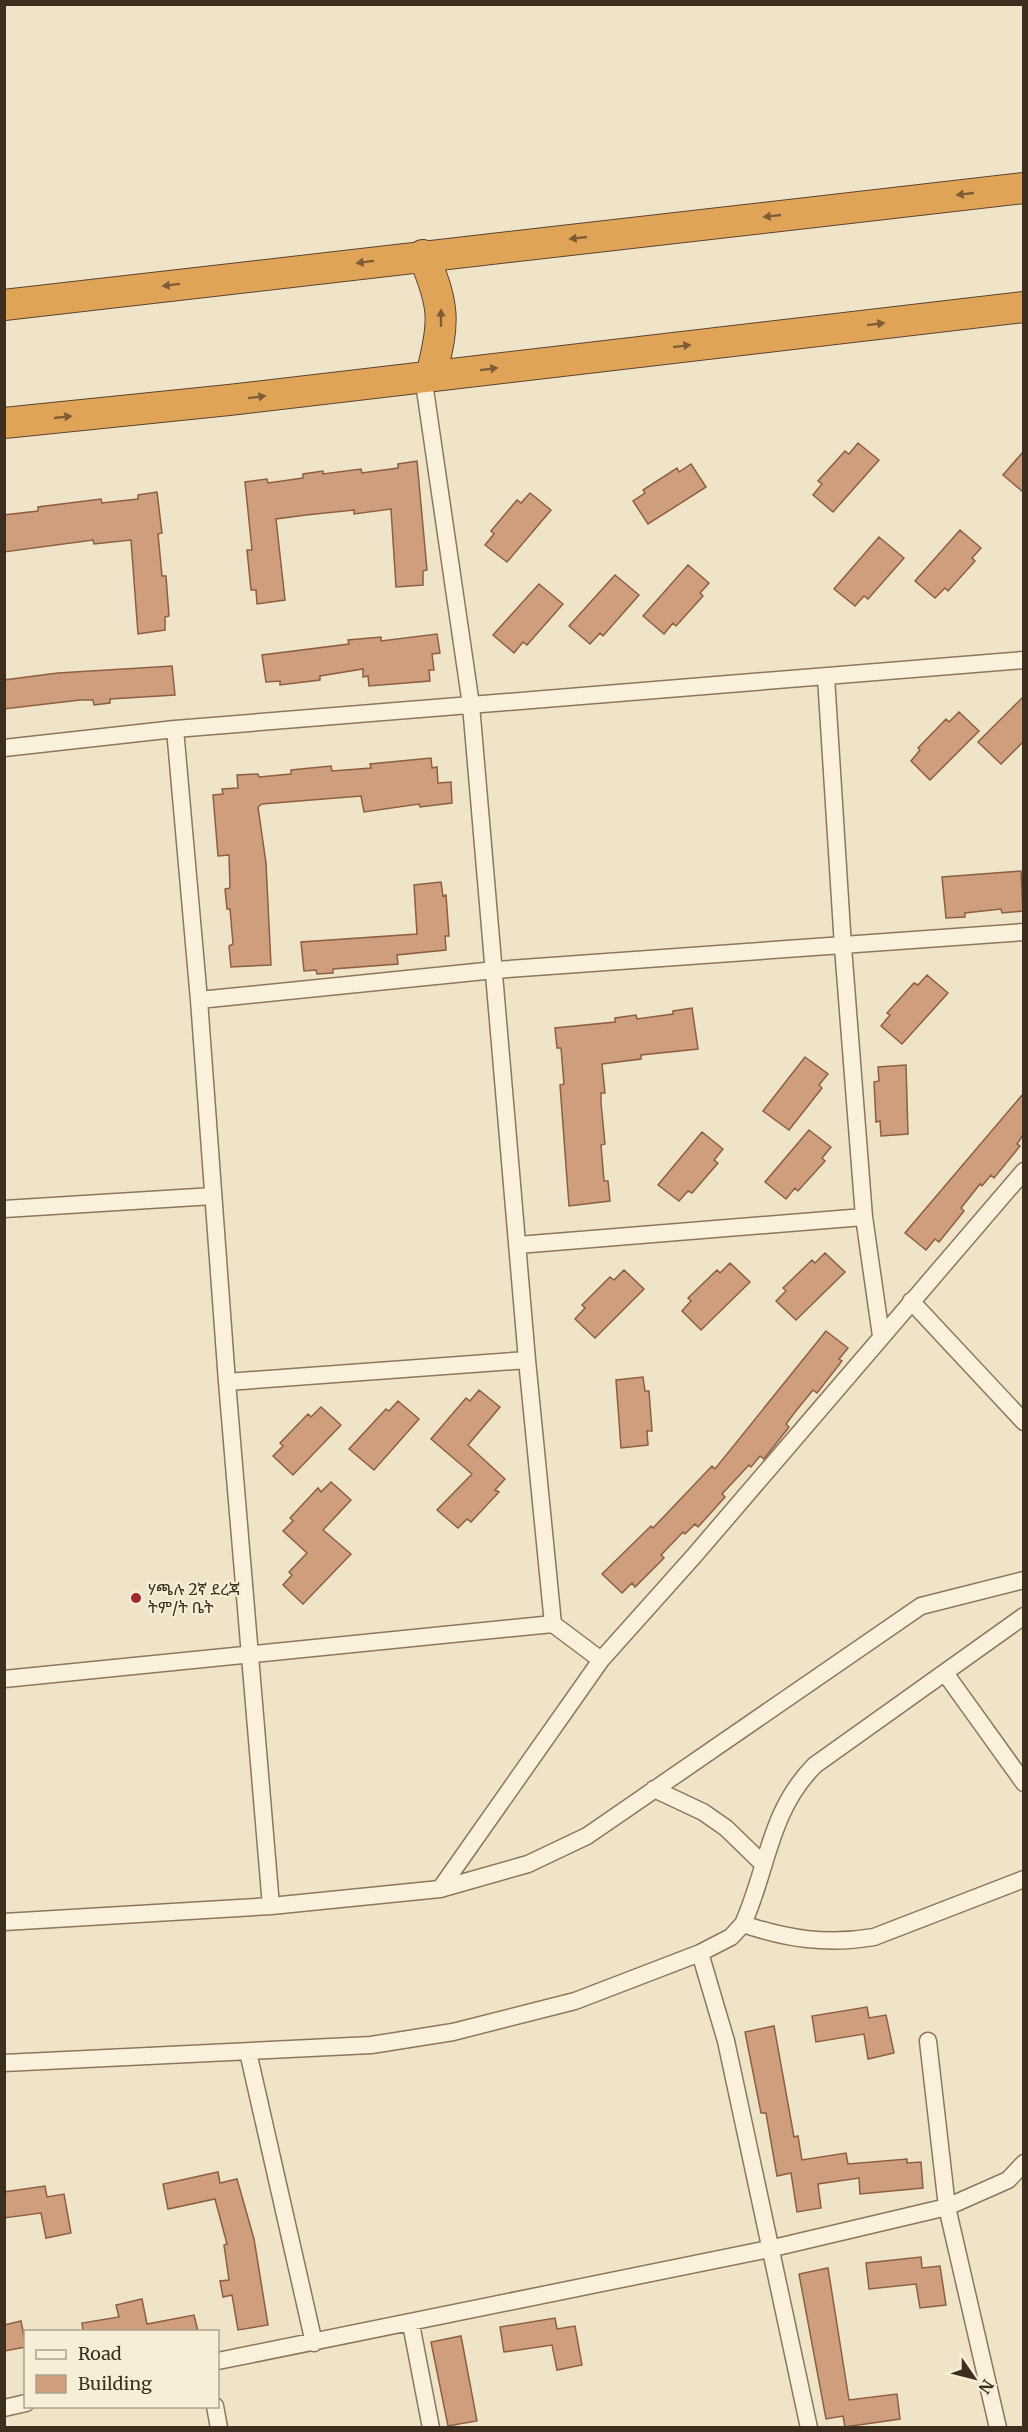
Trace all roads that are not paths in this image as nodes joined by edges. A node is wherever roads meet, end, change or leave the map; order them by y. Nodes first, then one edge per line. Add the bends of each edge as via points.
1 (1023, 188) edge
2 (423, 255) junction
3 (4, 305) edge
4 (1023, 307) edge
5 (427, 376) junction
6 (4, 423) edge
7 (1023, 660) edge
8 (826, 678) junction
9 (471, 705) junction
10 (175, 729) junction
11 (4, 748) edge
12 (1023, 932) edge
13 (843, 947) junction
14 (495, 970) junction
15 (199, 1000) junction
16 (1023, 1171) edge
17 (213, 1196) junction
18 (4, 1209) edge
19 (864, 1217) junction
20 (518, 1245) junction
21 (911, 1301) junction
22 (881, 1336) junction
23 (527, 1360) junction
24 (227, 1382) junction
25 (1023, 1422) edge
26 (1023, 1580) edge
27 (1023, 1616) edge
28 (553, 1624) junction
29 (250, 1654) junction
30 (601, 1660) junction
31 (945, 1673) junction
32 (4, 1679) edge
33 (1023, 1783) edge
34 (654, 1789) junction
35 (762, 1863) junction
36 (1023, 1878) edge
37 (440, 1889) junction
38 (272, 1906) junction
39 (4, 1922) edge
40 (743, 1924) junction
41 (700, 1953) junction
42 (928, 2041) dead end
43 (248, 2052) junction
44 (4, 2063) edge
45 (1023, 2163) edge
46 (947, 2207) junction
47 (769, 2249) junction
48 (411, 2324) junction
49 (314, 2343) junction
50 (219, 2361) edge
51 (24, 2403) edge
52 (4, 2408) edge
53 (215, 2408) edge
54 (219, 2427) edge
55 (431, 2427) edge
56 (808, 2427) edge
57 (998, 2427) edge

1 -> 2 highway
2 -> 3 highway
5 -> 2 highway via 440,341 442,314
5 -> 4 highway
6 -> 5 highway
5 - 9 street
7 - 8 street
8 - 9 street
8 - 13 street
9 - 10 street
9 - 14 street
10 - 11 street
10 - 15 street
12 - 13 street
13 - 14 street
13 - 19 street
14 - 15 street
14 - 20 street
15 - 17 street
16 - 21 street
17 - 18 street
17 - 24 street
19 - 20 street
19 - 22 street
20 - 23 street
21 - 22 street
21 - 25 street
22 - 30 street
23 - 24 street
23 - 28 street
24 - 29 street
26 - 34 street via 921,1606
27 - 31 street
28 - 29 street
28 - 30 street
29 - 32 street
29 - 38 street
30 - 37 street
31 - 33 street
31 - 35 street via 799,1780 783,1806
34 - 35 street via 703,1812
34 - 37 street via 587,1836 528,1864
35 - 40 street
36 - 40 street via 874,1937 811,1941 778,1936
37 - 38 street
38 - 39 street
40 - 41 street via 731,1937
41 - 43 street via 575,2001 453,2032 370,2045
41 - 47 street via 726,2041
42 - 46 street
43 - 44 street
43 - 49 street
45 - 46 street via 1008,2180
46 - 47 street
46 - 57 street
47 - 48 street
47 - 56 street
48 - 49 street
48 - 55 street
49 - 50 street
51 - 52 street
53 - 54 street

